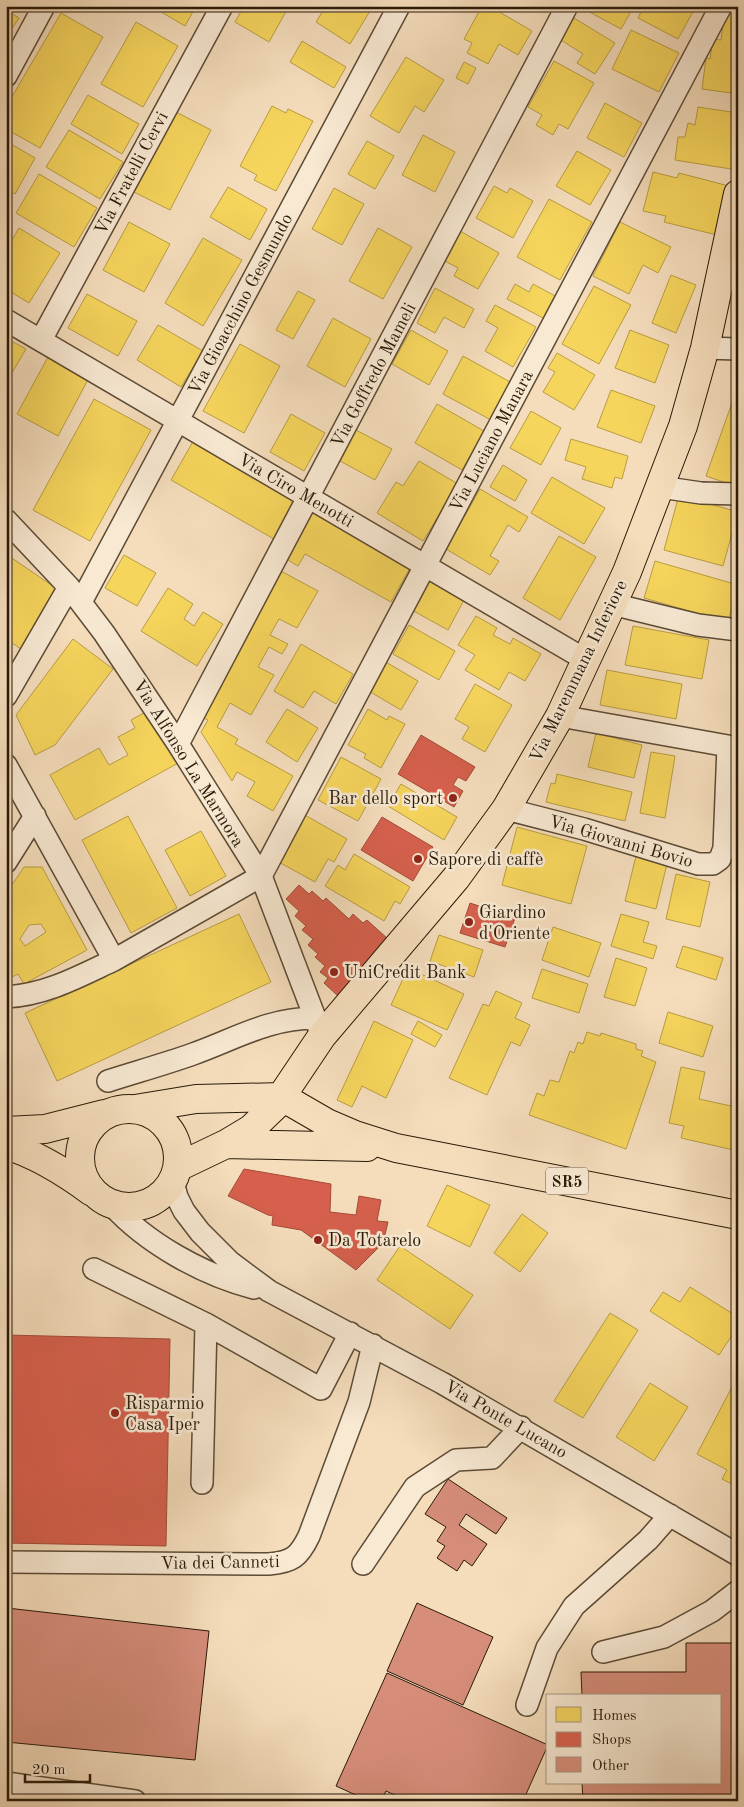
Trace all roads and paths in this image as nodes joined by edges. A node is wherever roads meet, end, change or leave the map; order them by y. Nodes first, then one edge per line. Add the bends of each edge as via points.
1 (44, 6) edge
2 (222, 6) edge
3 (399, 6) edge
4 (567, 6) edge
5 (721, 6) edge
6 (6, 76) edge
7 (738, 194) edge
8 (731, 258) edge
9 (6, 320) edge
10 (41, 340) junction
11 (705, 348) junction
12 (738, 349) edge
13 (177, 420) junction
14 (660, 488) junction
15 (738, 494) edge
16 (308, 497) junction
17 (6, 520) edge
18 (425, 565) junction
19 (75, 594) junction
20 (612, 604) junction
21 (738, 630) edge
22 (586, 660) junction
23 (6, 696) edge
24 (560, 716) junction
25 (178, 744) junction
26 (733, 746) edge
27 (6, 765) edge
28 (506, 809) junction
29 (34, 816) junction
30 (6, 862) edge
31 (261, 876) junction
32 (114, 960) junction
33 (6, 997) edge
34 (318, 1027) junction
35 (108, 1081) dead end
36 (282, 1097) junction
37 (125, 1109) junction
38 (6, 1131) edge
39 (226, 1144) junction
40 (6, 1145) edge
41 (396, 1148) junction
42 (175, 1174) junction
43 (102, 1199) junction
44 (738, 1215) edge
45 (94, 1269) dead end
46 (269, 1291) junction
47 (206, 1324) junction
48 (350, 1333) junction
49 (373, 1345) junction
50 (521, 1427) junction
51 (202, 1483) dead end
52 (670, 1515) junction
53 (738, 1555) edge
54 (6, 1562) edge
55 (363, 1564) dead end
56 (738, 1591) edge
57 (603, 1652) dead end
58 (527, 1705) dead end
59 (6, 1784) edge
60 (135, 1801) edge

1 - 6 street
2 - 10 street, Via Fratelli Cervi
3 - 13 street, Via Gioacchino Gesmundo
4 - 16 street, Via Goffredo Mameli
5 - 18 street, Via Luciano Manara
7 - 8 main road, Via Maremmana Inferiore
8 - 11 main road, Via Maremmana Inferiore
9 - 10 street, Via Ciro Menotti
10 - 13 street, Via Ciro Menotti
11 - 12 street
11 - 14 main road, Via Maremmana Inferiore via 688,410
13 - 16 street, Via Ciro Menotti
13 - 19 street, Via Gioacchino Gesmundo
14 - 15 street
14 - 20 main road, Via Maremmana Inferiore
16 - 18 street, Via Ciro Menotti
16 - 25 street, Via Goffredo Mameli
17 - 19 street, Via Alfonso La Marmora
18 - 22 street, Via Ciro Menotti
18 - 31 street, Via Luciano Manara
19 - 23 street, Via Gioacchino Gesmundo
19 - 25 street, Via Alfonso La Marmora via 123,659
20 - 21 street via 698,626
20 - 22 main road, Via Maremmana Inferiore
22 - 24 main road, Via Maremmana Inferiore
24 - 26 street, Via Giovanni Bovio
24 - 28 main road, Via Maremmana Inferiore
25 - 31 street, Via Alfonso La Marmora
26 - 28 street, Via Giovanni Bovio via 724,848 720,859 713,864 698,864
27 - 29 street
28 - 34 main road, Via Maremmana Inferiore via 438,900
29 - 30 street
29 - 32 street
31 - 32 street
31 - 34 street, Via Alfonso La Marmora
32 - 33 street via 52,988
34 - 35 street via 297,1018 261,1026 193,1054
34 - 36 main road, Via Maremmana Inferiore
36 - 37 main road via 196,1099
36 - 39 main road, Via Maremmana Inferiore via 259,1122
36 - 41 main road via 327,1123
37 - 38 main road via 55,1127
37 - 42 main road via 151,1113 164,1122 178,1151
37 - 43 main road via 100,1118 88,1130 81,1145 79,1162 84,1179
39 - 41 main road
39 - 42 main road, Via Maremmana Inferiore
40 - 43 main road via 46,1161
41 - 44 main road, SR5
42 - 43 main road via 164,1194 139,1207 125,1208
42 - 46 street, Via Ponte Lucano via 177,1197 200,1232 224,1257
43 - 46 street, Via Ponte Lucano via 135,1229 175,1254 225,1278
45 - 47 street
46 - 48 street, Via Ponte Lucano
47 - 48 street via 321,1389
47 - 51 street
48 - 49 street, Via Ponte Lucano
49 - 50 street, Via Ponte Lucano
49 - 54 street, Via dei Canneti via 360,1402 309,1536 294,1558 269,1564
50 - 52 street, Via Ponte Lucano
50 - 55 street via 492,1458 456,1460 415,1487
52 - 53 street, Via Ponte Lucano
52 - 58 street via 648,1540 574,1606 547,1648
56 - 57 street via 712,1612 664,1637
59 - 60 street

